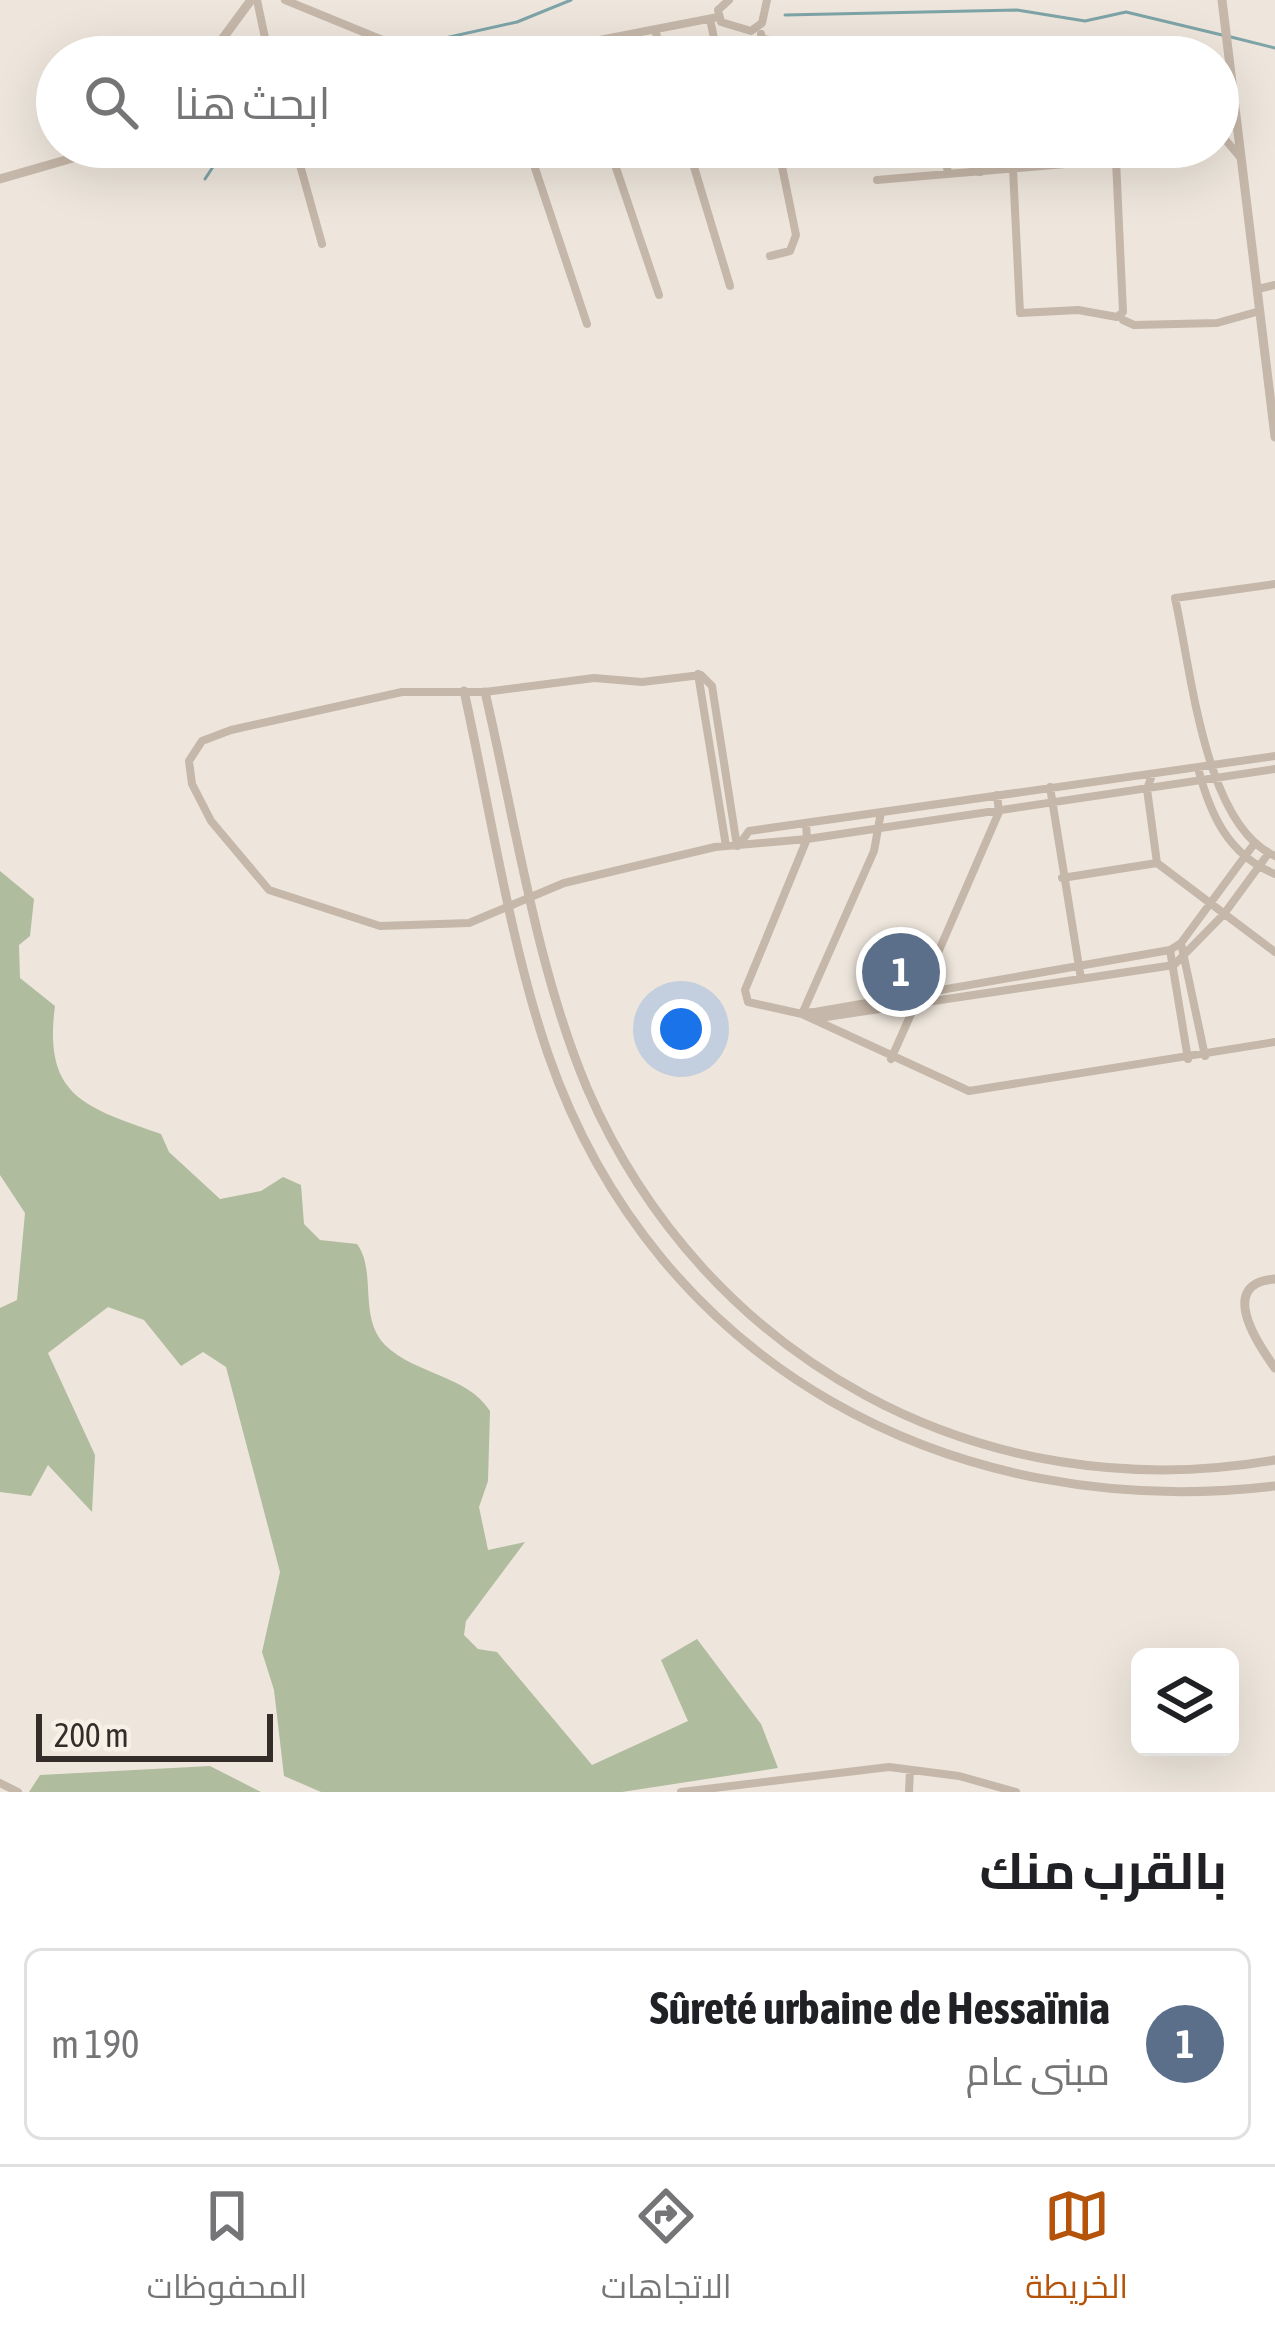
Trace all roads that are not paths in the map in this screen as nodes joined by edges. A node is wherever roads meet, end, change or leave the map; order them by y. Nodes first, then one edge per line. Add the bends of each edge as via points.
1 (254, 0) edge
2 (285, 0) edge
3 (729, 0) edge
4 (767, 0) edge
5 (1222, 0) edge
6 (714, 18) junction
7 (760, 26) junction
8 (655, 30) junction
9 (226, 36) edge
10 (263, 36) edge
11 (373, 36) edge
12 (623, 36) edge
13 (657, 36) edge
14 (716, 36) edge
15 (761, 36) edge
16 (1225, 36) edge
17 (1239, 145) edge
18 (1239, 156) edge
19 (1242, 160) junction
20 (38, 168) edge
21 (301, 168) edge
22 (534, 168) edge
23 (616, 168) edge
24 (694, 168) edge
25 (782, 168) edge
26 (947, 168) edge
27 (979, 168) edge
28 (1024, 168) edge
29 (1116, 168) edge
30 (1013, 169) junction
31 (980, 172) junction
32 (948, 174) junction
33 (0, 179) edge
34 (877, 180) dead end
35 (322, 244) dead end
36 (770, 256) dead end
37 (1275, 285) edge
38 (730, 286) dead end
39 (1258, 289) junction
40 (659, 295) dead end
41 (1260, 311) junction
42 (1124, 320) dead end
43 (587, 324) dead end
44 (1270, 353) edge
45 (1275, 437) edge
46 (1275, 584) edge
47 (464, 691) junction
48 (485, 692) junction
49 (1275, 756) edge
50 (1214, 765) junction
51 (1198, 768) junction
52 (1275, 769) edge
53 (1152, 775) junction
54 (1216, 778) junction
55 (1202, 781) junction
56 (1050, 787) junction
57 (1147, 789) junction
58 (997, 795) junction
59 (1051, 804) junction
60 (881, 812) junction
61 (999, 812) junction
62 (806, 823) junction
63 (882, 827) junction
64 (807, 839) junction
65 (1254, 844) junction
66 (734, 846) junction
67 (1272, 855) edge
68 (1245, 857) junction
69 (1157, 863) junction
70 (1258, 867) junction
71 (1275, 874) edge
72 (1063, 878) junction
73 (533, 895) junction
74 (1210, 904) junction
75 (512, 906) junction
76 (1224, 914) junction
77 (1181, 943) junction
78 (1170, 950) junction
79 (1275, 952) edge
80 (1187, 958) junction
81 (1078, 964) junction
82 (1174, 964) junction
83 (1081, 979) junction
84 (921, 992) junction
85 (916, 1004) junction
86 (809, 1015) junction
87 (1275, 1042) edge
88 (1205, 1056) junction
89 (891, 1059) junction
90 (1188, 1059) junction
91 (1275, 1279) edge
92 (1275, 1368) edge
93 (1275, 1460) edge
94 (1275, 1486) edge
95 (910, 1769) junction
96 (0, 1783) edge
97 (18, 1792) edge
98 (681, 1792) edge
99 (909, 1792) edge
100 (1016, 1792) edge

1 - 9 street
1 - 10 street
2 - 11 street
3 - 6 street
4 - 7 street
5 - 16 street
6 - 7 street via 747,31
6 - 8 street
6 - 14 street
7 - 15 street
8 - 12 street
8 - 13 street
17 - 19 street
18 - 19 street
19 - 39 street
20 - 33 street
21 - 35 street
22 - 43 street
23 - 40 street
24 - 38 street
25 - 36 street via 796,235 790,251
26 - 32 street
27 - 31 street
28 - 30 street
29 - 30 street via 1123,311 1117,317 1020,313
30 - 31 street
31 - 32 street
32 - 34 street
37 - 39 street
39 - 41 street
41 - 42 street via 1217,323
41 - 44 street
44 - 45 street
46 - 50 street via 1175,598
47 - 48 street
47 - 75 street
47 - 75 street via 402,692 231,730 198,745 188,773 215,828 278,896 410,928 469,923
48 - 66 street via 594,678 698,674 711,682
48 - 73 street
49 - 50 street
50 - 51 street
50 - 54 street
51 - 53 street
51 - 55 street
52 - 54 street
53 - 56 street
53 - 57 street
54 - 55 street
54 - 65 street via 1234,824
55 - 57 street
55 - 68 street via 1222,832
56 - 58 street
56 - 59 street
57 - 59 street
57 - 69 street
58 - 60 street
58 - 61 street
59 - 61 street
59 - 72 street
60 - 62 street
60 - 63 street
61 - 63 street
61 - 84 street
62 - 64 street
62 - 66 street via 746,832
63 - 64 street
63 - 86 street
64 - 66 street
64 - 86 street via 745,990 748,1002
65 - 67 street
65 - 68 street
66 - 73 street
67 - 70 street
68 - 70 street
68 - 74 street
69 - 72 street
69 - 74 street
70 - 71 street
70 - 76 street
72 - 81 street
73 - 75 street
73 - 93 street via 562,1023 610,1137 714,1279 816,1366 926,1427 1043,1462 1159,1472
74 - 76 street
74 - 77 street
75 - 94 street via 548,1054 595,1154 670,1265 760,1353 884,1433 1005,1474 1148,1493
76 - 79 street
76 - 80 street
77 - 78 street
77 - 80 street
78 - 81 street
78 - 82 street
80 - 82 street
80 - 88 street
81 - 83 street
81 - 84 street
82 - 83 street
82 - 90 street
83 - 85 street
84 - 85 street
84 - 86 street
85 - 86 street
85 - 89 street
86 - 89 street
87 - 88 street
88 - 90 street
89 - 90 street via 952,1087 987,1091
91 - 92 street via 1248,1293 1242,1311
95 - 98 street
95 - 99 street
95 - 100 street
96 - 97 street

